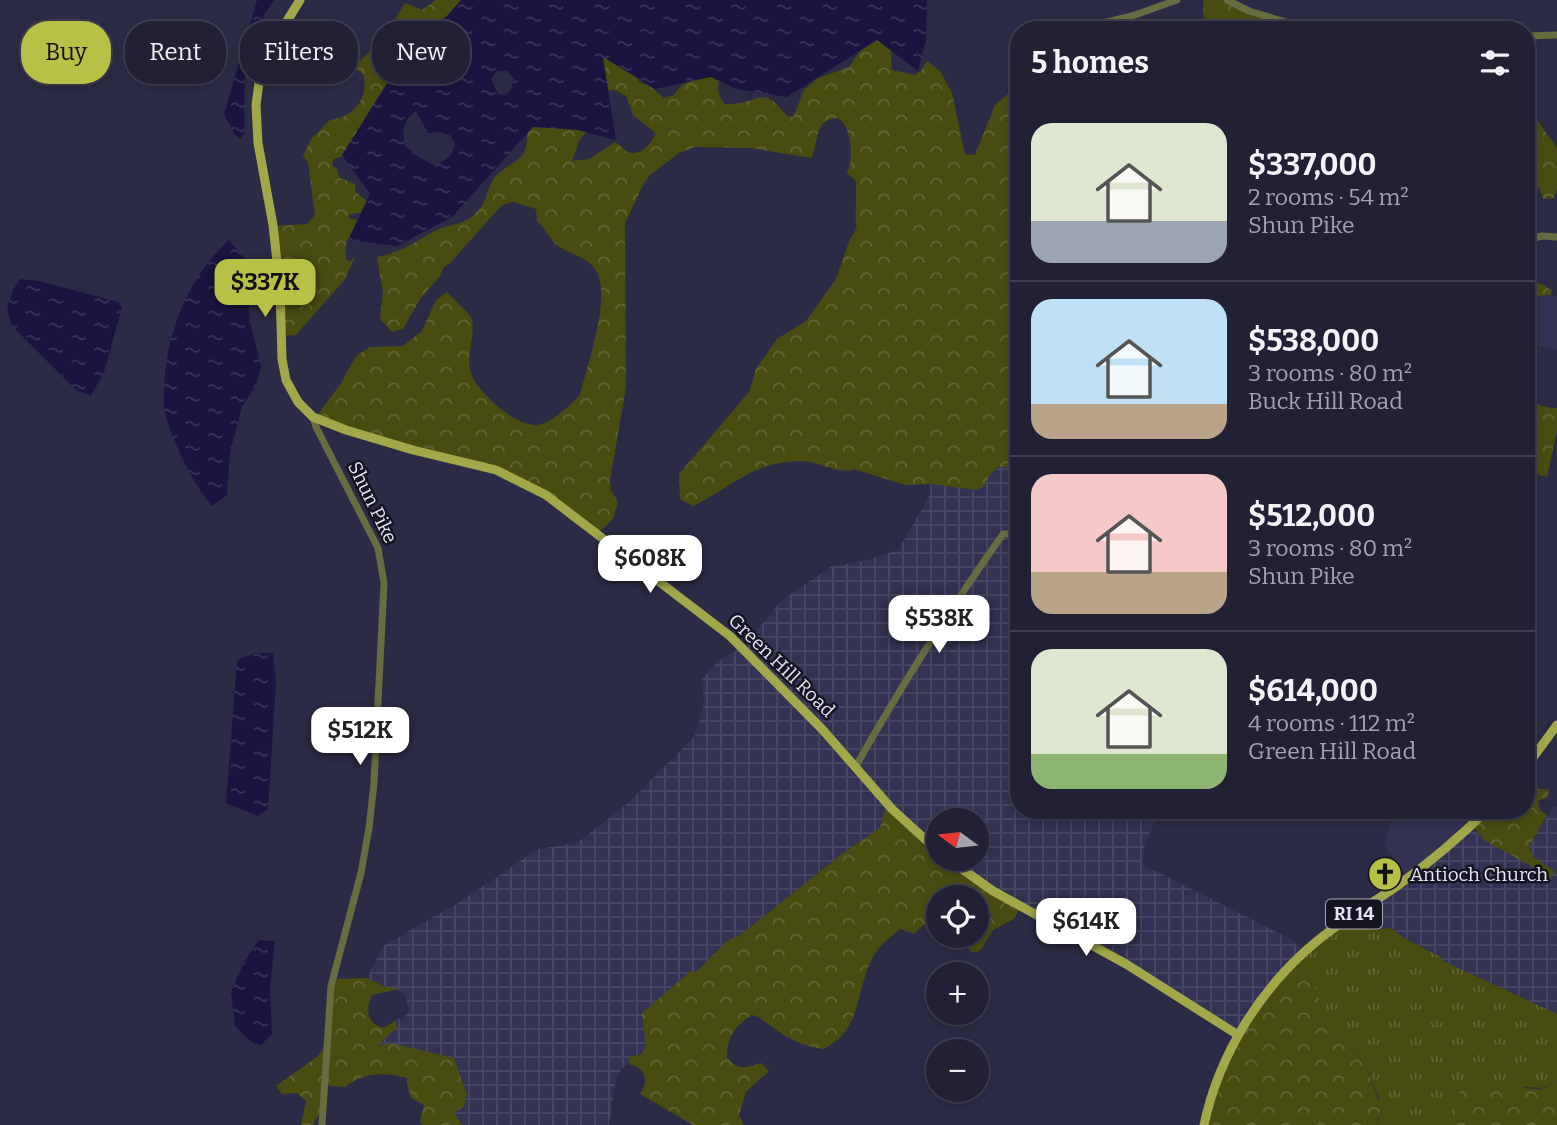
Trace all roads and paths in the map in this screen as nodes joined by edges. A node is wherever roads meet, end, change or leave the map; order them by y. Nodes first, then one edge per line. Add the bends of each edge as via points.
1 (300, 0) edge
2 (1177, 0) edge
3 (1227, 0) edge
4 (1111, 21) edge
5 (1282, 21) edge
6 (1557, 35) edge
7 (1535, 36) edge
8 (1557, 237) edge
9 (1535, 238) edge
10 (313, 417) junction
11 (1010, 534) edge
12 (1557, 724) edge
13 (1535, 755) edge
14 (856, 766) junction
15 (1478, 819) edge
16 (926, 840) edge
17 (966, 872) edge
18 (1238, 1035) junction
19 (322, 1125) edge
20 (1204, 1125) edge

1 - 10 main road, Shun Pike via 262,61 256,105 280,289 282,359 291,391
2 - 4 street
3 - 5 street
6 - 7 street
8 - 9 street
10 - 14 main road, Green Hill Road via 383,442 496,470 546,495 730,636
10 - 19 street, Shun Pike via 379,548 384,583 371,805 361,873 331,986
11 - 14 street via 1003,534 974,575
12 - 13 main road
14 - 16 main road, Green Hill Road via 891,809
15 - 18 main road, RI 14 via 1427,864 1305,951 1269,990
17 - 18 main road
18 - 20 main road, RI 14 via 1213,1091

